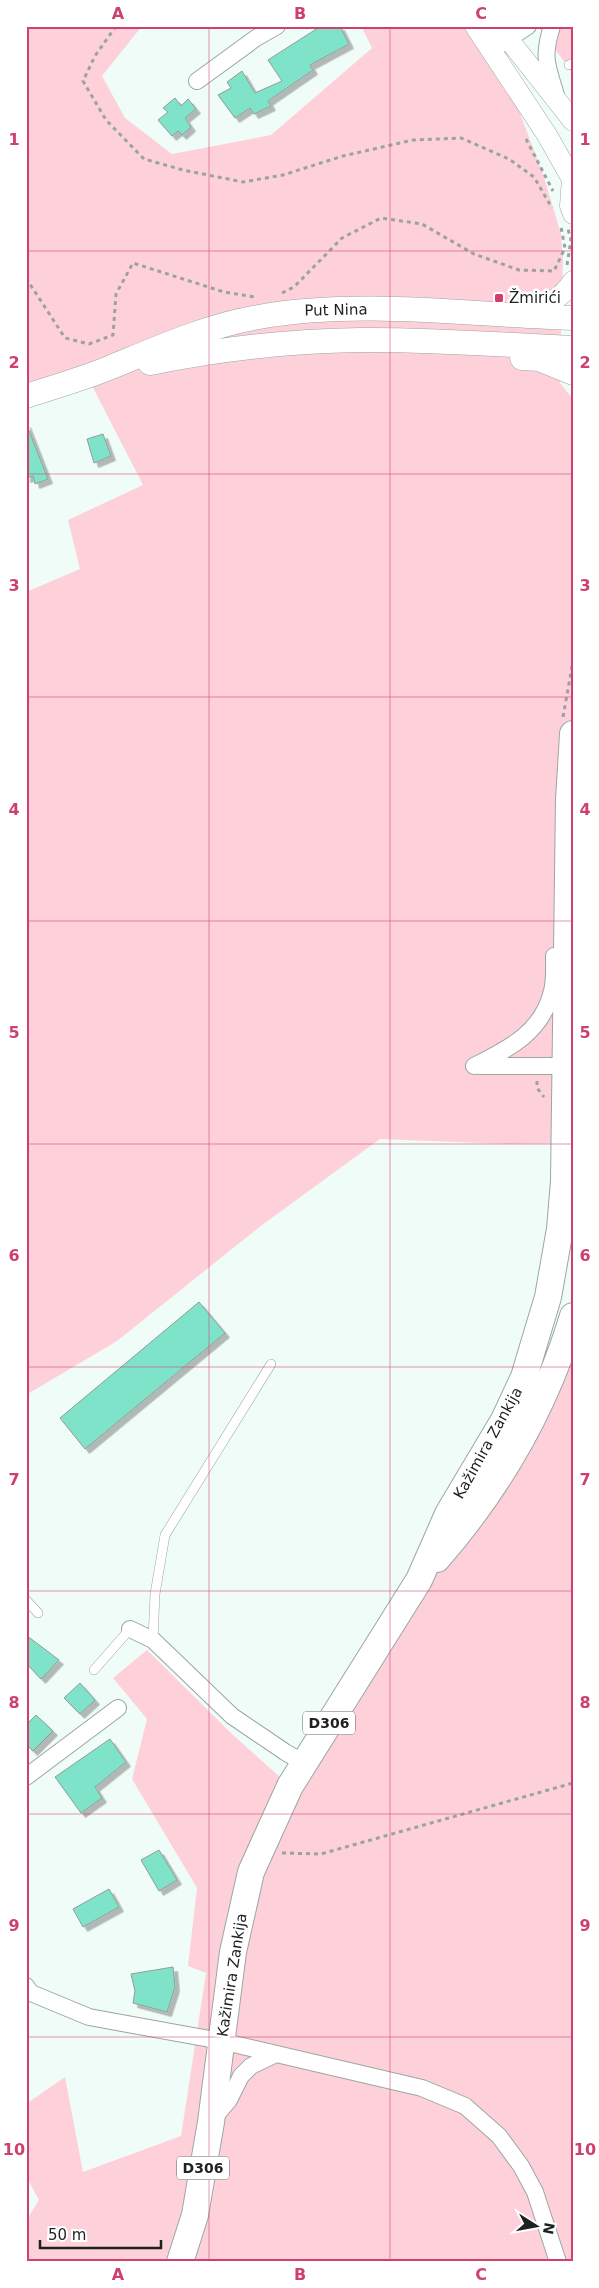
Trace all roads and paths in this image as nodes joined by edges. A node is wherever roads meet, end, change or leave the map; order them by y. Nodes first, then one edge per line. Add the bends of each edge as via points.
1 (116, 26) edge
2 (277, 26) edge
3 (475, 26) edge
4 (528, 26) edge
5 (552, 26) edge
6 (499, 38) edge
7 (197, 82) dead end
8 (558, 100) junction
9 (573, 121) edge
10 (524, 134) dead end
11 (572, 180) edge
12 (556, 196) dead end
13 (563, 219) edge
14 (570, 274) edge
15 (26, 278) edge
16 (278, 295) dead end
17 (260, 298) dead end
18 (524, 316) junction
19 (573, 318) edge
20 (489, 344) junction
21 (573, 348) edge
22 (108, 369) junction
23 (573, 373) edge
24 (26, 396) edge
25 (573, 734) edge
26 (567, 905) junction
27 (569, 1066) edge
28 (573, 1316) edge
29 (271, 1364) dead end
30 (419, 1580) junction
31 (26, 1600) edge
32 (38, 1613) dead end
33 (130, 1629) joint
34 (153, 1640) junction
35 (94, 1670) dead end
36 (118, 1708) dead end
37 (304, 1763) junction
38 (26, 1776) edge
39 (573, 1783) edge
40 (259, 1852) junction
41 (28, 1992) edge
42 (221, 2041) junction
43 (276, 2054) junction
44 (211, 2122) junction
45 (180, 2262) edge
46 (558, 2262) edge

1 - 13 path via 95,56 83,81 106,120 144,158 243,182 283,175 342,156 413,140 461,138 509,159 534,177
2 - 7 street
3 - 6 street
4 - 6 street
5 - 8 street via 546,67
6 - 8 street
6 - 11 street
8 - 9 street
10 - 12 path
11 - 13 street via 570,206
13 - 14 path via 571,240
13 - 16 path via 565,248 554,271 519,270 474,254 422,224 381,218 342,238 294,287
14 - 18 street via 555,300
15 - 17 path via 66,338 89,344 113,335 116,294 134,263 224,292
18 - 19 main road, Put Nina
18 - 22 main road, Put Nina via 400,310 308,310 223,325
20 - 21 main road, Put Nina
20 - 22 main road, Put Nina via 322,341 216,351
20 - 23 main road via 508,357 539,359
22 - 24 main road, Put Nina
25 - 26 main road, Kažimira Zankija / D306 via 568,800
26 - 27 main road, Kažimira Zankija / D306
26 - 27 street via 554,945 552,992 544,1013 513,1046 474,1066
27 - 30 main road, Kažimira Zankija / D306 via 562,1212 538,1337 504,1420 448,1514
28 - 30 main road, Kažimira Zankija / D306 via 547,1387 500,1475 466,1526
29 - 34 lane via 165,1535 155,1594
30 - 37 main road, Kažimira Zankija / D306
31 - 32 lane
33 - 34 street
33 - 35 lane
34 - 37 street via 232,1716
36 - 38 street
37 - 40 main road, Kažimira Zankija / D306
39 - 40 path via 321,1854
40 - 42 main road, Kažimira Zankija / D306 via 233,1952
41 - 42 street via 89,2018
42 - 43 street
42 - 44 main road, Kažimira Zankija / D306
43 - 44 street via 250,2066 240,2076 229,2100
43 - 46 street via 422,2088 466,2106 499,2136 521,2166 535,2192
44 - 45 main road, Kažimira Zankija / D306 via 195,2215

